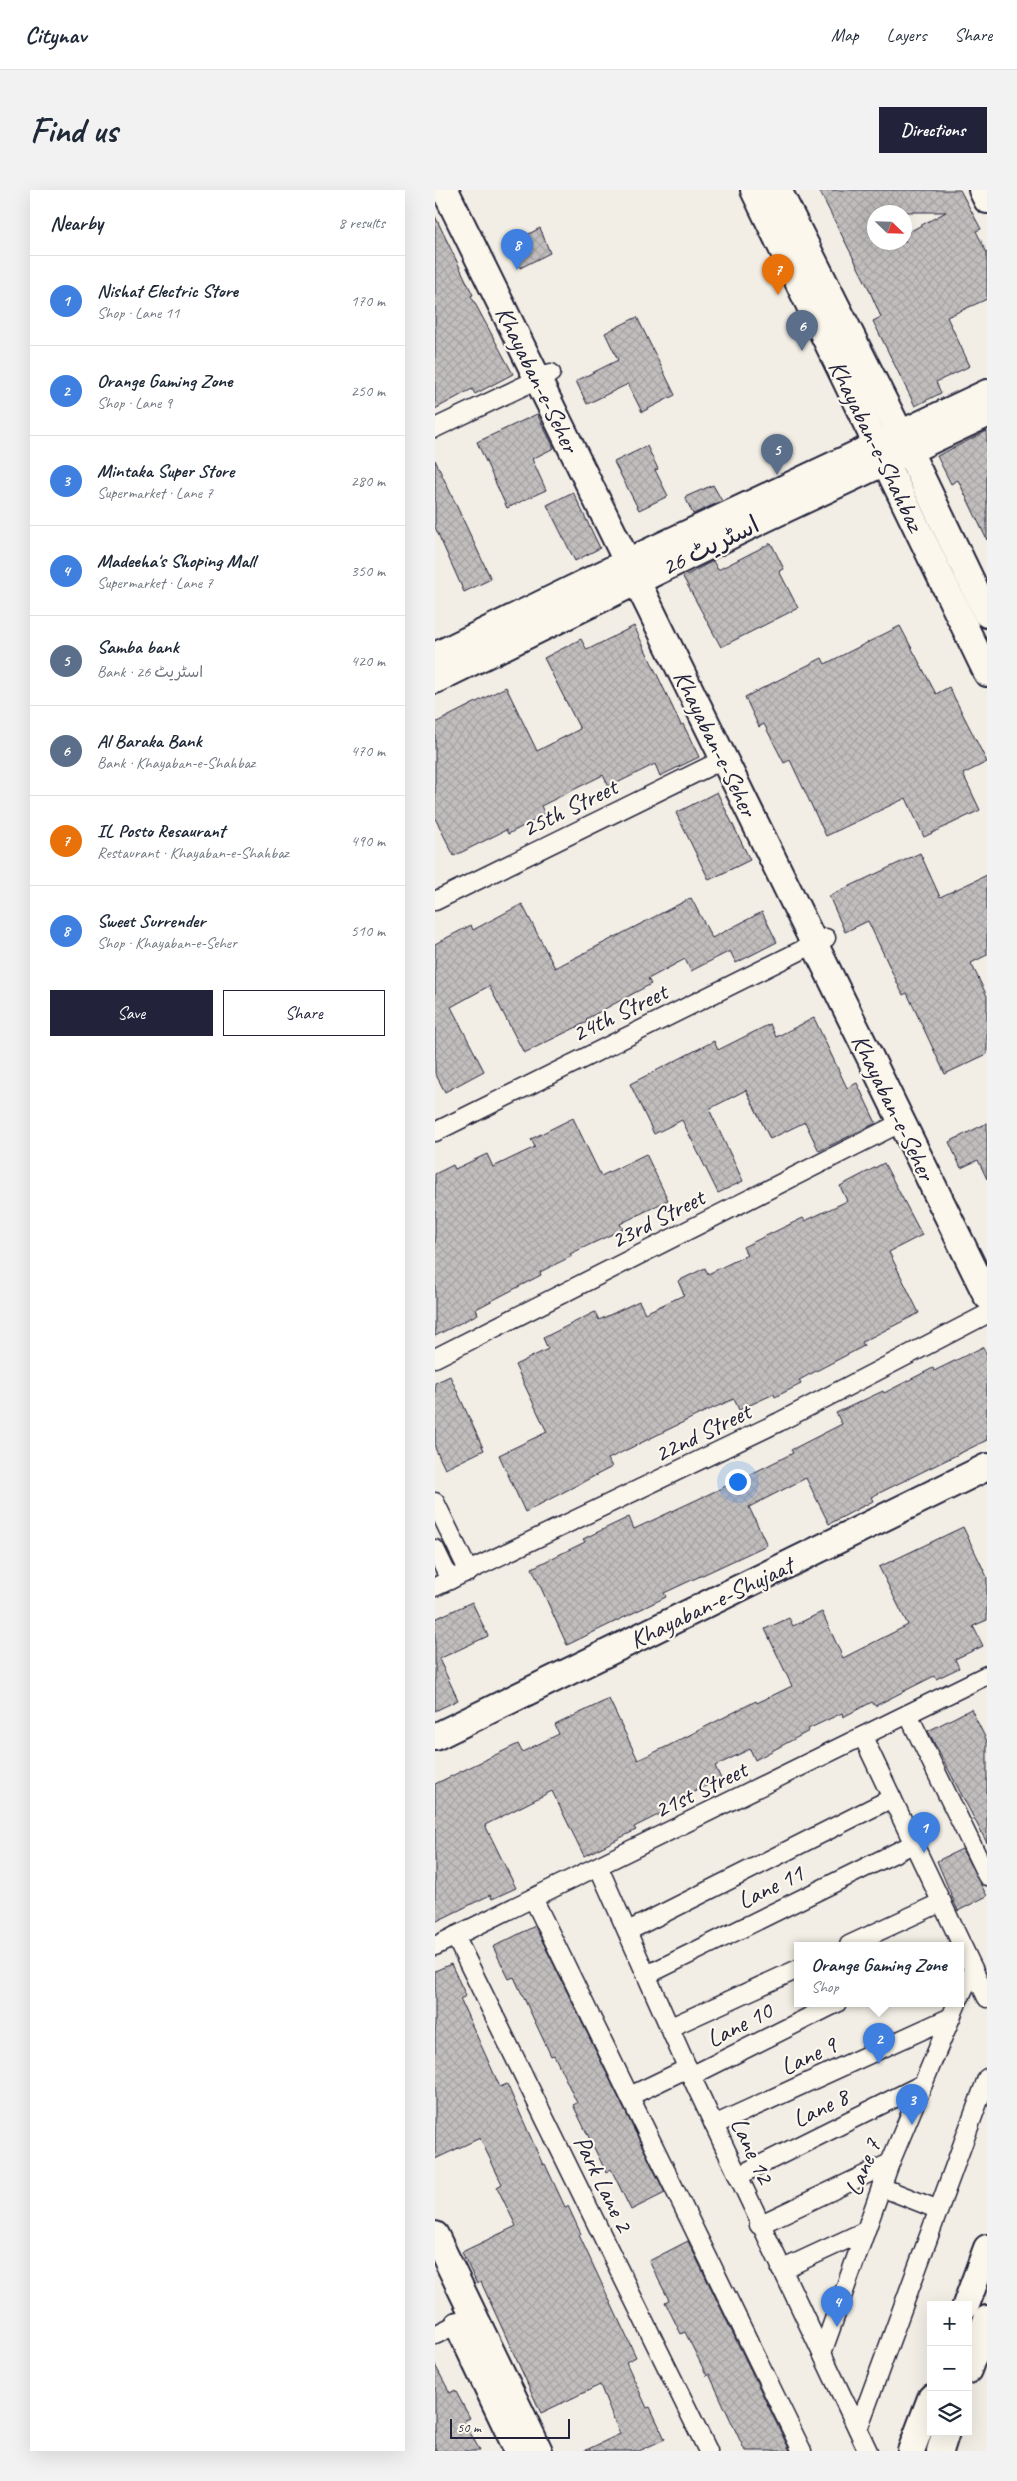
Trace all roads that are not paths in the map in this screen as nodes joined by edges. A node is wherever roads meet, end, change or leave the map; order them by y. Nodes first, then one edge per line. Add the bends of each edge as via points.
1 (754, 190) edge
2 (778, 190) edge
3 (447, 192) edge
4 (544, 376) junction
5 (987, 393) edge
6 (987, 414) edge
7 (435, 428) edge
8 (892, 448) junction
9 (639, 569) junction
10 (987, 614) edge
11 (435, 656) edge
12 (987, 673) edge
13 (435, 680) edge
14 (724, 759) junction
15 (435, 901) edge
16 (820, 940) junction
17 (902, 1122) junction
18 (435, 1132) edge
19 (987, 1268) edge
20 (987, 1296) edge
21 (987, 1314) edge
22 (435, 1358) edge
23 (987, 1467) edge
24 (987, 1484) edge
25 (435, 1502) edge
26 (435, 1549) edge
27 (469, 1572) junction
28 (443, 1584) edge
29 (986, 1678) edge
30 (908, 1714) junction
31 (863, 1736) junction
32 (435, 1737) edge
33 (435, 1753) edge
34 (892, 1798) junction
35 (915, 1842) junction
36 (599, 1868) junction
37 (987, 1876) edge
38 (533, 1898) junction
39 (942, 1902) junction
40 (628, 1931) junction
41 (455, 1936) junction
42 (855, 1942) edge
43 (956, 1942) edge
44 (435, 1946) edge
45 (964, 1955) edge
46 (973, 1969) junction
47 (794, 1971) edge
48 (647, 1975) junction
49 (964, 1988) edge
50 (987, 1998) edge
51 (828, 2007) edge
52 (954, 2010) edge
53 (671, 2028) junction
54 (689, 2072) junction
55 (987, 2078) edge
56 (923, 2084) junction
57 (630, 2096) junction
58 (714, 2125) junction
59 (890, 2163) junction
60 (738, 2176) junction
61 (881, 2187) junction
62 (939, 2210) junction
63 (759, 2225) junction
64 (863, 2232) junction
65 (435, 2236) edge
66 (987, 2248) edge
67 (781, 2270) junction
68 (435, 2276) edge
69 (967, 2301) edge
70 (987, 2319) edge
71 (446, 2329) edge
72 (822, 2353) junction
73 (976, 2360) edge
74 (927, 2409) edge
75 (858, 2428) junction
76 (945, 2436) edge
77 (518, 2451) edge
78 (539, 2451) edge
79 (708, 2451) edge
80 (802, 2451) edge
81 (869, 2451) edge
82 (911, 2451) edge
83 (940, 2451) edge

1 - 8 main road, Khayaban-e-Shahbaz
2 - 8 main road, Khayaban-e-Shahbaz
3 - 4 main road, Khayaban-e-Seher
4 - 7 street
4 - 9 main road, Khayaban-e-Seher
5 - 8 main road, اسٹریٹ 26
6 - 8 main road, اسٹریٹ 26
8 - 9 main road, اسٹریٹ 26
8 - 10 main road, Khayaban-e-Shahbaz
8 - 12 main road, Khayaban-e-Shahbaz
9 - 11 main road, اسٹریٹ 26
9 - 13 main road, اسٹریٹ 26
9 - 14 main road, Khayaban-e-Seher
9 - 16 main road, Khayaban-e-Seher
14 - 15 street, 25th Street
14 - 16 main road, Khayaban-e-Seher
16 - 17 main road, Khayaban-e-Seher
16 - 18 street, 24th Street
16 - 19 main road, Khayaban-e-Seher
17 - 20 main road, Khayaban-e-Seher
17 - 22 street, 23rd Street
21 - 27 street, 22nd Street via 779,1422
23 - 32 main road, Khayaban-e-Shujaat
24 - 33 main road, Khayaban-e-Shujaat
25 - 27 street
26 - 28 street
27 - 28 street, 22nd Street
29 - 30 street, 21st Street
30 - 31 street, 21st Street
30 - 37 street
31 - 34 street
31 - 36 street, 21st Street
34 - 35 street
34 - 40 street
35 - 39 street
35 - 48 street, Lane 11
36 - 38 street, 21st Street
36 - 40 street, Lane 12
38 - 41 street, 21st Street
38 - 57 street
39 - 42 street
39 - 43 street
40 - 48 street, Lane 12
41 - 44 street, 21st Street
41 - 79 street, Park Lane 2
45 - 46 street
46 - 49 street
46 - 50 street
47 - 53 street
48 - 53 street, Lane 12
51 - 54 street, Lane 10
52 - 56 street, Lane 7
52 - 58 street, Lane 9
53 - 54 street, Lane 12
54 - 57 street, Lane 10
54 - 58 street, Lane 12
55 - 62 street
56 - 59 street, Lane 7
56 - 60 street, Lane 8
57 - 80 street
58 - 60 street, Lane 12
59 - 61 street, Lane 7
59 - 63 street
60 - 63 street, Lane 12
61 - 62 street
61 - 64 street, Lane 7
62 - 75 street
63 - 67 street, Lane 12
64 - 67 street
64 - 72 street, Lane 7
65 - 78 main road
66 - 69 main road
67 - 72 street, Lane 12
68 - 71 main road
70 - 73 main road
71 - 77 main road
72 - 75 street, Lane 12
74 - 82 main road
75 - 81 street, Lane 12
76 - 83 main road

